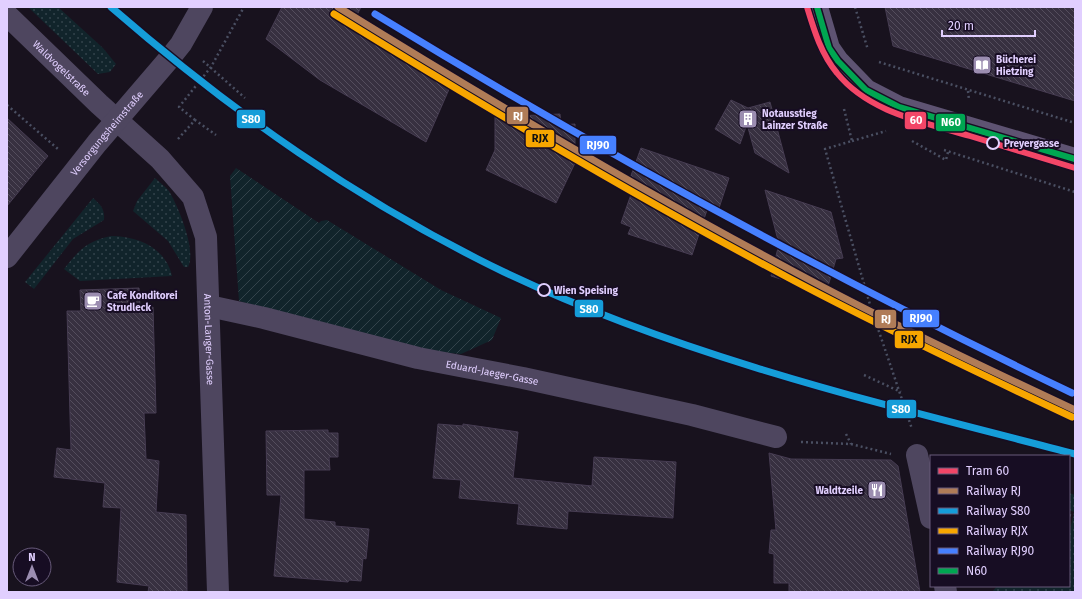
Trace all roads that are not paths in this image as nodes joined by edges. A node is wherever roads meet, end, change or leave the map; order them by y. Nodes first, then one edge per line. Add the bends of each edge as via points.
1 (202, 7) edge
2 (817, 7) edge
3 (7, 15) edge
4 (116, 120) junction
5 (1075, 159) edge
6 (7, 257) edge
7 (209, 306) junction
8 (776, 437) road end
9 (918, 458) road end
10 (930, 513) edge
11 (218, 592) edge

1 - 4 street, Versorgungsheimstraße via 180,44
2 - 5 main road via 829,48 866,90 900,106
3 - 4 street, Waldvogelstraße
4 - 6 street, Versorgungsheimstraße
4 - 7 street, Anton-Langer-Gasse via 160,158 193,197 206,237
7 - 8 street, Eduard-Jaeger-Gasse via 418,358 684,413
7 - 11 street, Anton-Langer-Gasse
9 - 10 street

